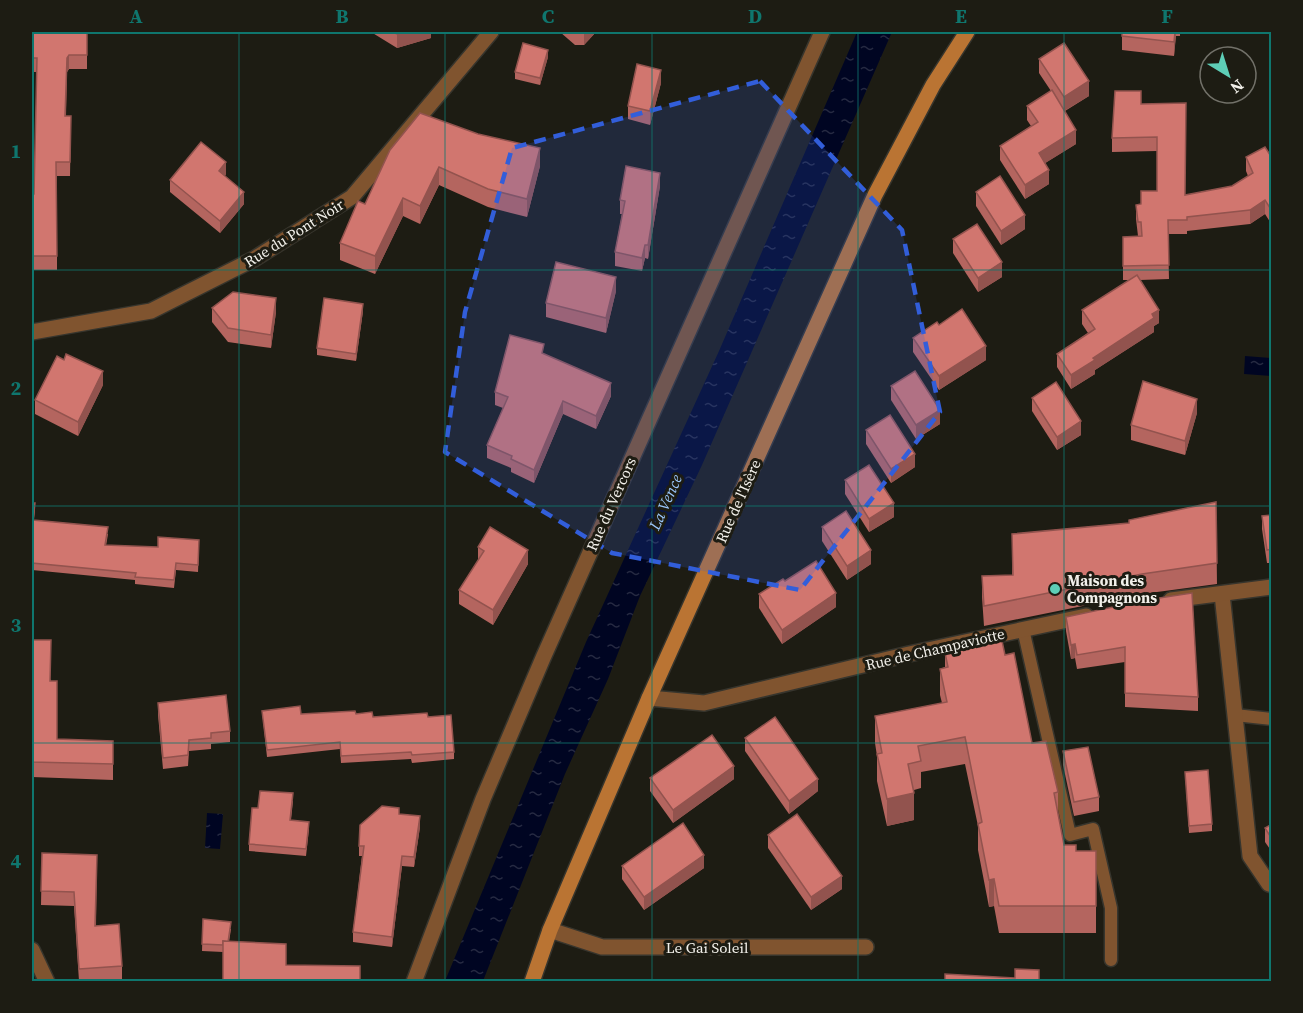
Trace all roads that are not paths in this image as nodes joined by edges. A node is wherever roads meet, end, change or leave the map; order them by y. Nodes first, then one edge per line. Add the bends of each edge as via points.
1 (491, 32) edge
2 (822, 32) edge
3 (967, 32) edge
4 (32, 332) edge
5 (1272, 587) edge
6 (1222, 594) junction
7 (1155, 602) edge
8 (1100, 613) edge
9 (1023, 629) junction
10 (649, 698) junction
11 (1235, 715) junction
12 (1272, 719) edge
13 (1272, 885) edge
14 (550, 930) junction
15 (866, 947) dead end
16 (32, 950) edge
17 (1111, 960) dead end
18 (47, 981) edge
19 (414, 981) edge
20 (532, 981) edge

1 - 4 street, Rue du Pont Noir via 352,197 254,259 151,311
2 - 19 street, Rue du Vercors via 524,701
3 - 10 street, Rue de l'Isère via 933,85 875,195
5 - 6 street
6 - 7 street
6 - 11 street
8 - 9 street, Rue de Champaviotte
9 - 10 street, Rue de Champaviotte via 704,703
9 - 17 lane via 1070,835 1093,829 1111,908
10 - 14 street, Rue de l'Isère
11 - 12 lane
11 - 13 street via 1250,856
14 - 15 street, Le Gai Soleil via 602,947
14 - 20 street, Rue de l'Isère
16 - 18 street

